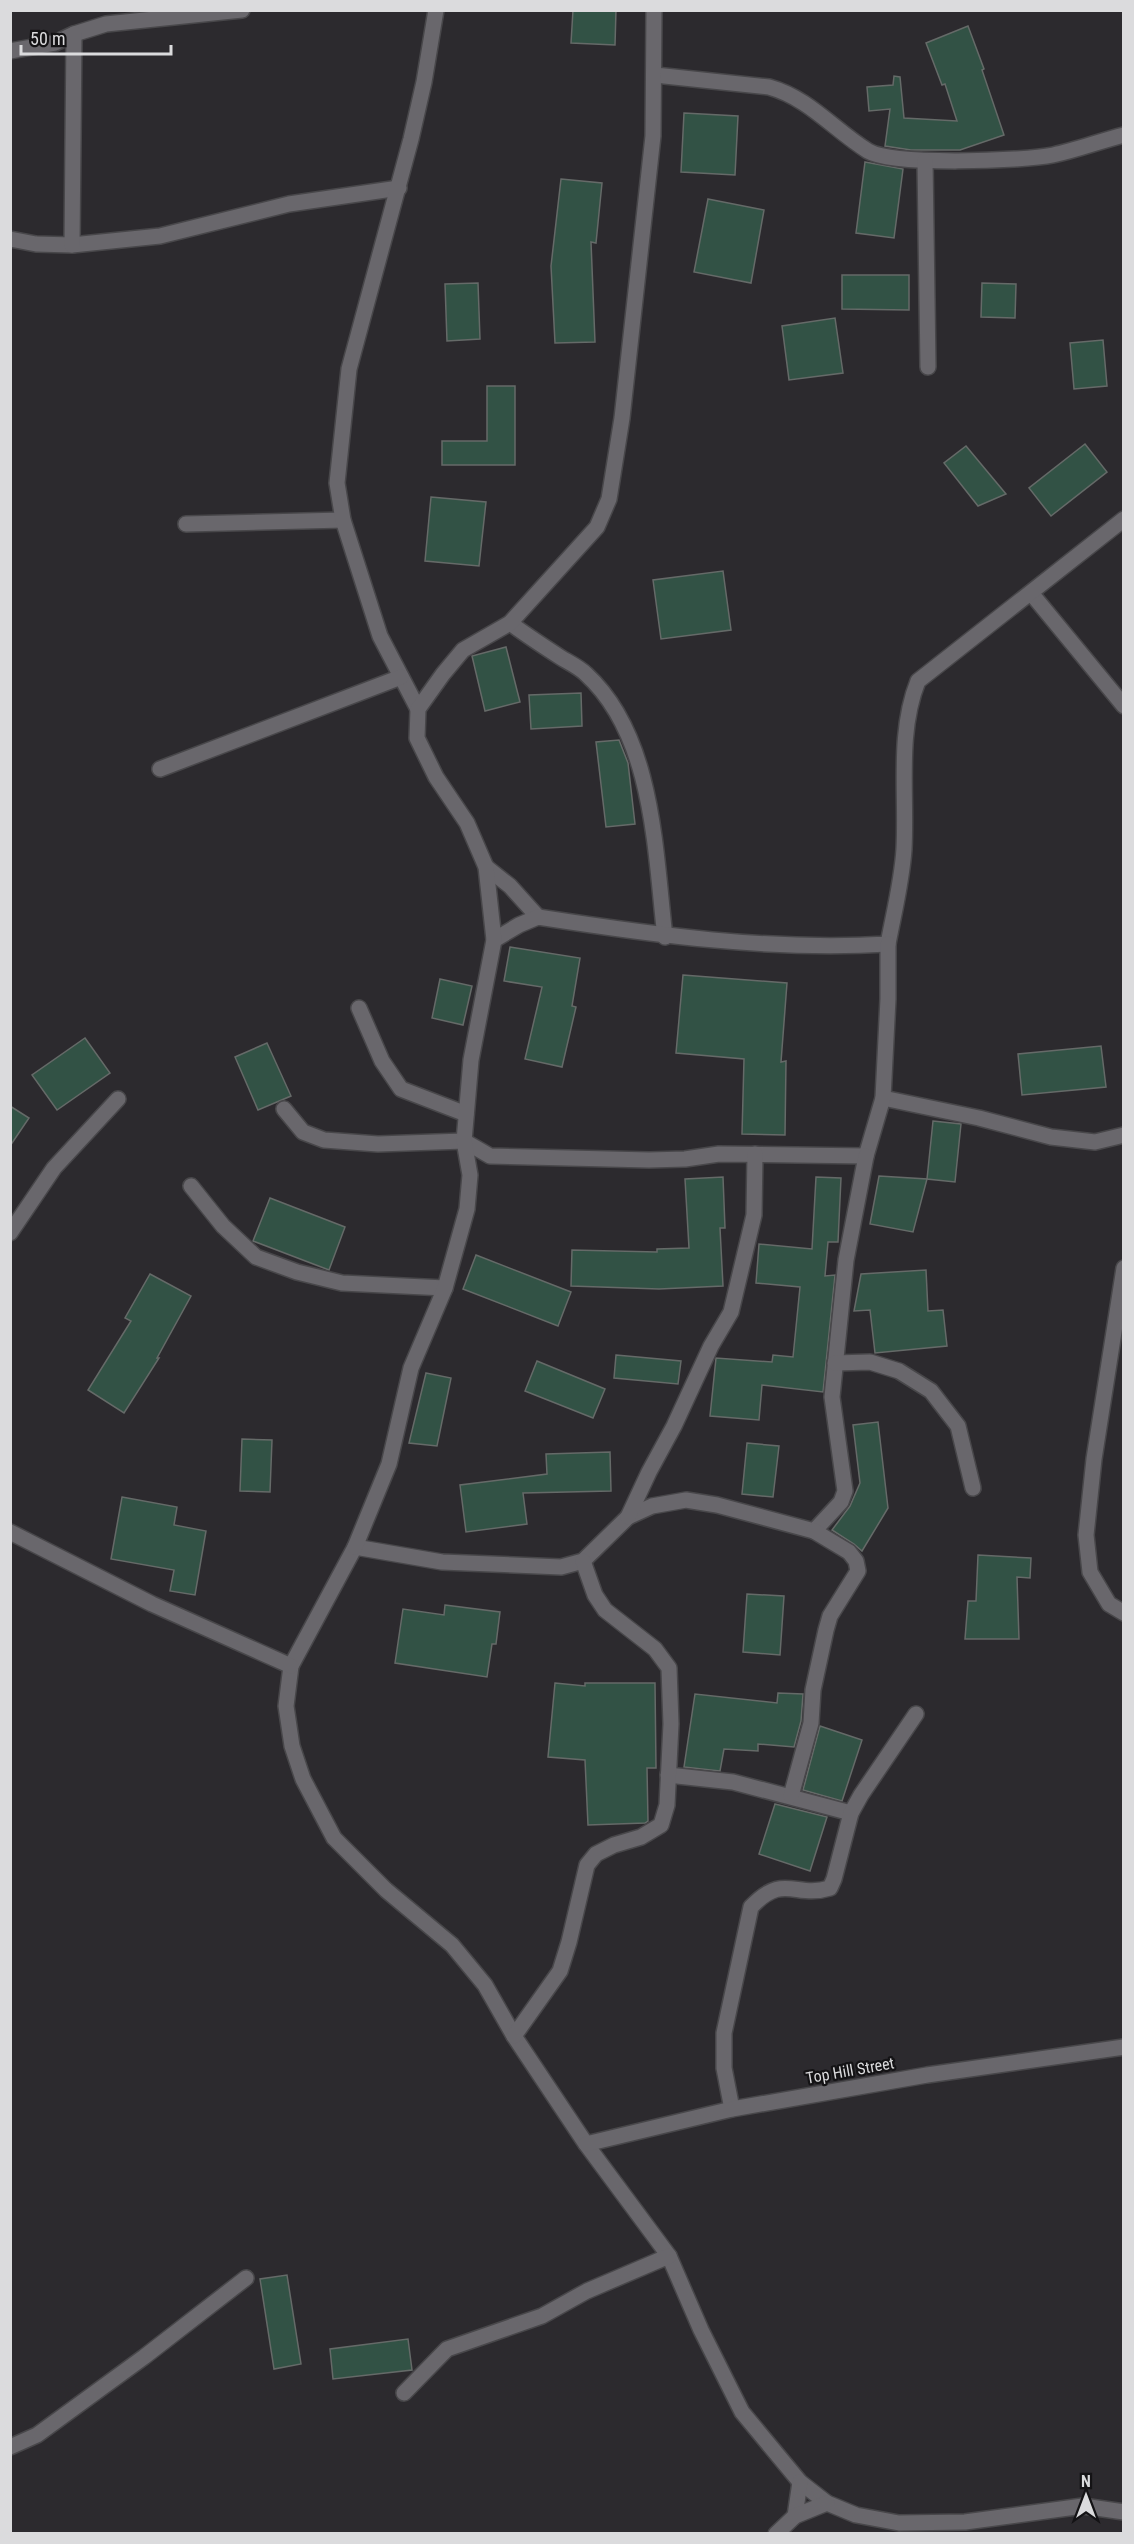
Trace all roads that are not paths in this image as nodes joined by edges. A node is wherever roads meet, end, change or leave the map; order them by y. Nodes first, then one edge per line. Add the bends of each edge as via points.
1 (242, 10) edge
2 (436, 10) edge
3 (654, 10) edge
4 (107, 17) edge
5 (74, 34) junction
6 (10, 51) edge
7 (655, 75) junction
8 (1124, 135) edge
9 (925, 161) junction
10 (399, 188) junction
11 (10, 239) edge
12 (72, 245) junction
13 (928, 367) dead end
14 (1124, 519) edge
15 (343, 520) junction
16 (186, 524) dead end
17 (1031, 593) junction
18 (510, 623) junction
19 (401, 677) junction
20 (1124, 706) edge
21 (418, 709) junction
22 (160, 769) dead end
23 (486, 867) junction
24 (538, 917) junction
25 (665, 937) junction
26 (494, 940) junction
27 (888, 944) junction
28 (359, 1008) dead end
29 (883, 1098) junction
30 (118, 1100) dead end
31 (284, 1109) dead end
32 (466, 1114) junction
33 (1124, 1135) edge
34 (464, 1141) junction
35 (755, 1154) junction
36 (866, 1156) junction
37 (191, 1186) dead end
38 (10, 1233) edge
39 (1124, 1268) edge
40 (445, 1288) junction
41 (835, 1363) junction
42 (973, 1488) dead end
43 (628, 1517) junction
44 (814, 1531) junction
45 (10, 1532) edge
46 (356, 1547) junction
47 (583, 1561) junction
48 (1124, 1613) edge
49 (291, 1666) junction
50 (916, 1714) dead end
51 (668, 1775) junction
52 (791, 1796) junction
53 (851, 1813) junction
54 (514, 2036) junction
55 (1124, 2047) edge
56 (732, 2109) junction
57 (585, 2144) junction
58 (669, 2256) junction
59 (246, 2278) dead end
60 (404, 2393) dead end
61 (10, 2447) edge
62 (800, 2482) junction
63 (827, 2503) junction
64 (1124, 2512) edge
65 (795, 2516) junction
66 (776, 2534) edge

1 - 4 street
2 - 10 street
3 - 7 street
4 - 5 street
5 - 6 street via 55,44
5 - 12 street
7 - 9 street via 786,92 869,152
7 - 18 street via 653,136 622,418 609,499 597,526
8 - 9 street via 1043,156
9 - 13 street
10 - 12 street via 289,204 160,236
10 - 15 street via 350,369 337,483
11 - 12 street
14 - 17 street
15 - 16 street
15 - 19 street via 380,636
17 - 20 street
17 - 27 street via 918,681 909,703 901,884
18 - 21 street via 463,650
18 - 25 street via 586,674 603,693 633,746 656,841
19 - 21 street
19 - 22 street
21 - 23 street via 417,738 436,777 467,823
23 - 24 street
23 - 26 street
24 - 25 street
24 - 26 street
25 - 27 street via 748,943
26 - 32 street via 471,1060
27 - 29 street
28 - 32 street via 382,1061 401,1089
29 - 33 street via 1051,1137 1095,1142
29 - 36 street
30 - 38 street via 54,1168
31 - 34 street via 303,1132 324,1140 378,1144
32 - 34 street
34 - 35 street via 490,1156 649,1160
34 - 40 street via 470,1175 467,1209
35 - 36 street
35 - 43 street via 754,1215 731,1312
36 - 41 street via 846,1260
37 - 40 street via 223,1226 256,1257 342,1283
39 - 48 street via 1086,1535 1090,1572 1109,1604
40 - 46 street via 411,1368 389,1464
41 - 42 street via 870,1362 899,1371 931,1390 958,1426
41 - 44 street via 832,1397 845,1491 842,1502
43 - 44 street via 652,1506 686,1500
43 - 47 street
44 - 52 street via 849,1552 858,1571 830,1616 813,1690 811,1723
45 - 49 street via 152,1604
46 - 47 street via 442,1562 561,1567
46 - 49 street
47 - 51 street via 605,1610 655,1649 669,1668
49 - 54 street via 286,1706 292,1746 303,1779 334,1838 386,1890 452,1945 484,1985
50 - 53 street
51 - 52 street via 733,1782
51 - 54 street via 667,1805 661,1825 596,1854 587,1865 560,1971
52 - 53 street
53 - 56 street via 830,1888 777,1888 751,1907 724,2033 724,2068
54 - 57 street
55 - 56 street, Top Hill Street
56 - 57 street, Top Hill Street
57 - 58 street
58 - 60 street via 586,2291 542,2316 447,2349
58 - 62 street via 742,2412
59 - 61 street via 46,2428
62 - 63 street
62 - 65 street
63 - 64 street via 856,2515 899,2523 965,2522 1083,2506
63 - 65 street
65 - 66 street

